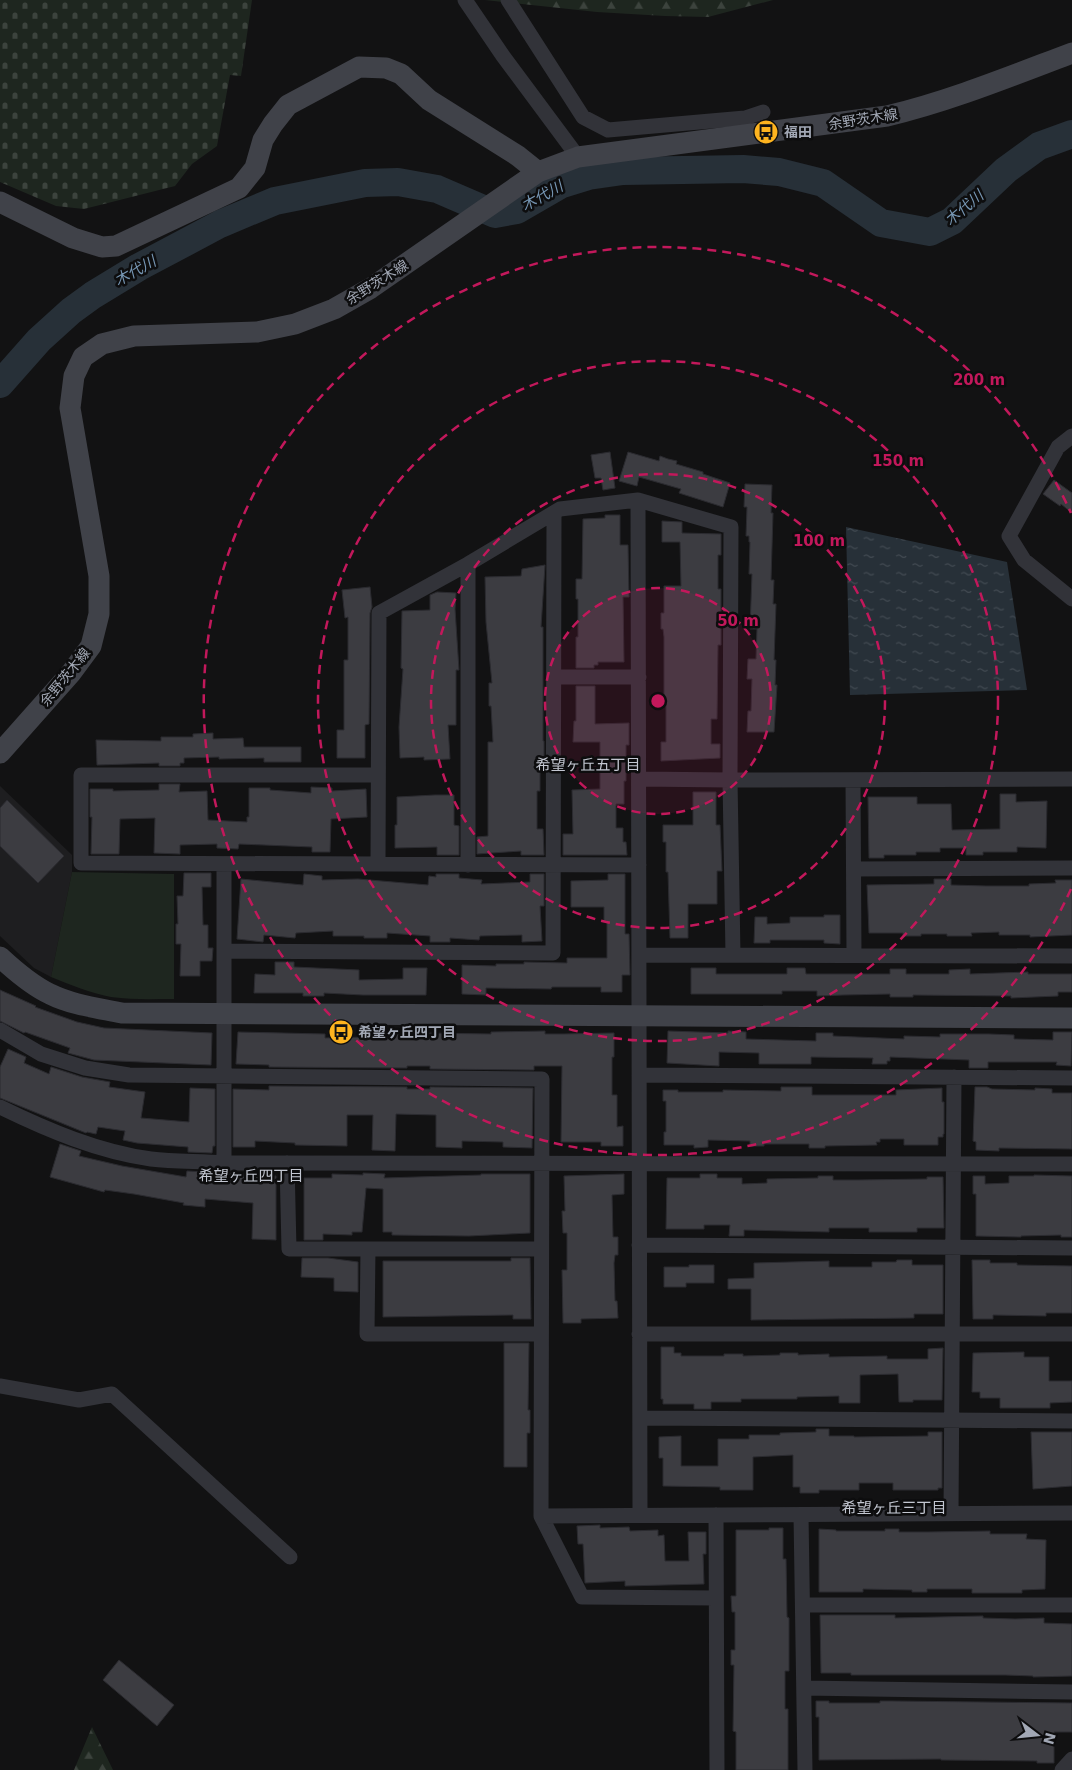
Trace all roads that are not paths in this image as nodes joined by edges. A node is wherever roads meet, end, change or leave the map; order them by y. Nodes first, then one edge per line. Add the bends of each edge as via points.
1 (465, 0) edge
2 (508, 0) edge
3 (1072, 53) edge
4 (764, 112) dead end
5 (578, 157) junction
6 (538, 172) junction
7 (0, 202) edge
8 (1072, 436) edge
9 (638, 500) junction
10 (554, 514) junction
11 (468, 564) junction
12 (1072, 599) edge
13 (639, 677) junction
14 (554, 678) junction
15 (0, 752) edge
16 (378, 776) junction
17 (639, 779) junction
18 (730, 780) junction
19 (853, 780) junction
20 (1072, 780) edge
21 (224, 864) junction
22 (378, 864) junction
23 (468, 864) junction
24 (553, 865) junction
25 (639, 865) junction
26 (1072, 868) edge
27 (854, 869) junction
28 (224, 950) junction
29 (639, 955) junction
30 (733, 955) junction
31 (854, 955) junction
32 (1072, 956) edge
33 (0, 957) edge
34 (224, 1014) junction
35 (639, 1016) junction
36 (1072, 1018) edge
37 (0, 1030) edge
38 (639, 1075) junction
39 (224, 1077) junction
40 (954, 1077) junction
41 (1072, 1078) edge
42 (0, 1106) edge
43 (224, 1163) junction
44 (287, 1163) junction
45 (542, 1163) junction
46 (639, 1163) junction
47 (954, 1164) junction
48 (1072, 1164) edge
49 (639, 1245) junction
50 (953, 1247) junction
51 (1072, 1248) edge
52 (368, 1249) junction
53 (542, 1249) junction
54 (541, 1334) junction
55 (639, 1334) junction
56 (953, 1334) junction
57 (1072, 1334) edge
58 (0, 1386) edge
59 (640, 1418) junction
60 (952, 1420) junction
61 (1072, 1421) edge
62 (1072, 1513) edge
63 (801, 1514) junction
64 (951, 1514) junction
65 (640, 1515) junction
66 (716, 1515) junction
67 (541, 1516) junction
68 (290, 1557) dead end
69 (716, 1598) junction
70 (803, 1605) junction
71 (1072, 1605) edge
72 (804, 1688) junction
73 (1072, 1692) edge
74 (1072, 1759) edge
75 (717, 1770) edge
76 (805, 1770) edge
77 (1062, 1770) edge

1 - 5 street
2 - 4 street via 583,117 608,130 745,118
3 - 5 street, 余野茨木線 via 976,89 887,116
5 - 6 street, 余野茨木線
6 - 7 street via 429,100 401,74 386,68 359,67 288,105 263,140 255,168 239,188 116,246 102,247 74,238
6 - 15 street, 余野茨木線 via 371,288 334,309 295,324 257,332 134,336 102,344 83,357 74,376 70,408 99,576 99,614 91,646 81,660
8 - 12 street via 1058,447 1008,536 1024,560
9 - 10 street via 560,509
9 - 13 street
9 - 18 street via 731,527
10 - 11 street
10 - 14 street
11 - 16 street via 379,613
11 - 23 street
13 - 14 street
13 - 17 street
14 - 24 street
16 - 21 street via 81,775 81,863
16 - 22 street
17 - 18 street
17 - 25 street
18 - 19 street
18 - 30 street
19 - 20 street
19 - 27 street
21 - 22 street
21 - 28 street
22 - 23 street
23 - 24 street
24 - 25 street
24 - 28 street via 553,953
25 - 29 street
26 - 27 street
27 - 31 street
28 - 34 street
29 - 30 street
29 - 35 street
30 - 31 street
31 - 32 street
33 - 34 street via 12,969 50,994 84,1005 122,1014
34 - 35 street
34 - 39 street
35 - 36 street
35 - 38 street
37 - 39 street via 41,1054 86,1068 129,1076
38 - 40 street
38 - 46 street
39 - 43 street
39 - 45 street via 542,1079
40 - 41 street
40 - 47 street
42 - 43 street via 40,1127 94,1146 150,1159
43 - 44 street
44 - 45 street
44 - 52 street via 289,1249
45 - 46 street
45 - 53 street
46 - 47 street
46 - 49 street
47 - 48 street
47 - 50 street
49 - 50 street
49 - 55 street
50 - 51 street
50 - 56 street
52 - 53 street
52 - 54 street via 367,1334
53 - 54 street
54 - 67 street
55 - 56 street
55 - 59 street
56 - 57 street
56 - 60 street
58 - 68 street via 79,1400 112,1394
59 - 60 street
59 - 65 street
60 - 61 street
60 - 64 street
62 - 64 street
63 - 64 street
63 - 66 street
63 - 70 street
65 - 66 street
65 - 67 street
66 - 69 street
67 - 69 street via 582,1597
69 - 75 street
70 - 71 street
70 - 72 street
72 - 73 street
72 - 76 street
74 - 77 street

